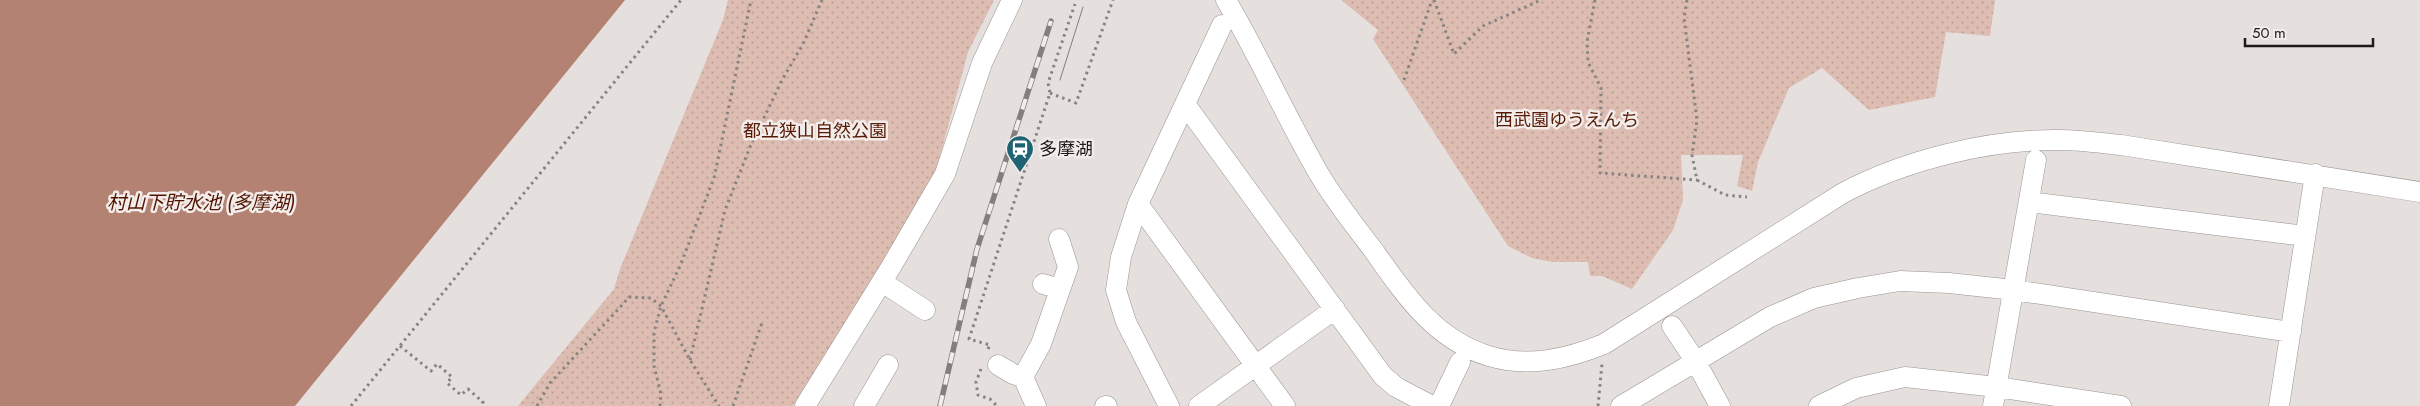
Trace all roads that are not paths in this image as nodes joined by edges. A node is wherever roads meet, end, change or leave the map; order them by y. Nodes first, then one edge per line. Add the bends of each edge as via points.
1 (1012, 0) edge
2 (1226, 0) edge
3 (1222, 25) dead end
4 (1185, 104) junction
5 (2036, 160) dead end
6 (2315, 174) junction
7 (2420, 192) edge
8 (2029, 202) junction
9 (1138, 204) junction
10 (2306, 236) junction
11 (1059, 239) dead end
12 (882, 282) junction
13 (2014, 290) junction
14 (926, 310) dead end
15 (1335, 310) junction
16 (1672, 326) dead end
17 (2291, 332) junction
18 (993, 358) road end
19 (1460, 362) dead end
20 (1696, 362) junction
21 (888, 365) dead end
22 (1254, 365) junction
23 (1023, 377) junction
24 (1995, 396) edge
25 (1822, 405) edge
26 (805, 406) edge
27 (864, 406) edge
28 (1036, 406) edge
29 (1169, 406) edge
30 (1199, 406) edge
31 (1285, 406) edge
32 (1432, 406) edge
33 (1439, 406) edge
34 (1620, 406) edge
35 (1720, 406) edge
36 (2121, 406) edge
37 (2279, 406) edge

1 - 12 street via 982,63 945,174
2 - 6 street via 1320,175 1411,303 1439,330 1467,347 1508,360 1544,361 1604,344 1843,193 1890,172 1970,150 2035,141 2081,141
3 - 4 street
4 - 9 street
4 - 15 street
5 - 8 street
6 - 7 street
6 - 10 street
8 - 10 street
8 - 13 street
9 - 22 street
9 - 29 street via 1121,257 1116,290 1126,322
10 - 17 street
11 - 23 street via 1068,267 1051,286 1041,344
12 - 14 street
12 - 26 street
13 - 17 street
13 - 20 street via 1900,281 1858,288 1814,298 1770,317
13 - 24 street
15 - 22 street
15 - 32 street via 1384,376 1396,387
16 - 20 street
17 - 37 street
18 - 23 street via 1013,374
19 - 33 street
20 - 34 street
20 - 35 street
21 - 27 street
22 - 30 street
22 - 31 street
23 - 28 street
24 - 25 street via 1905,377 1856,388
24 - 36 street

